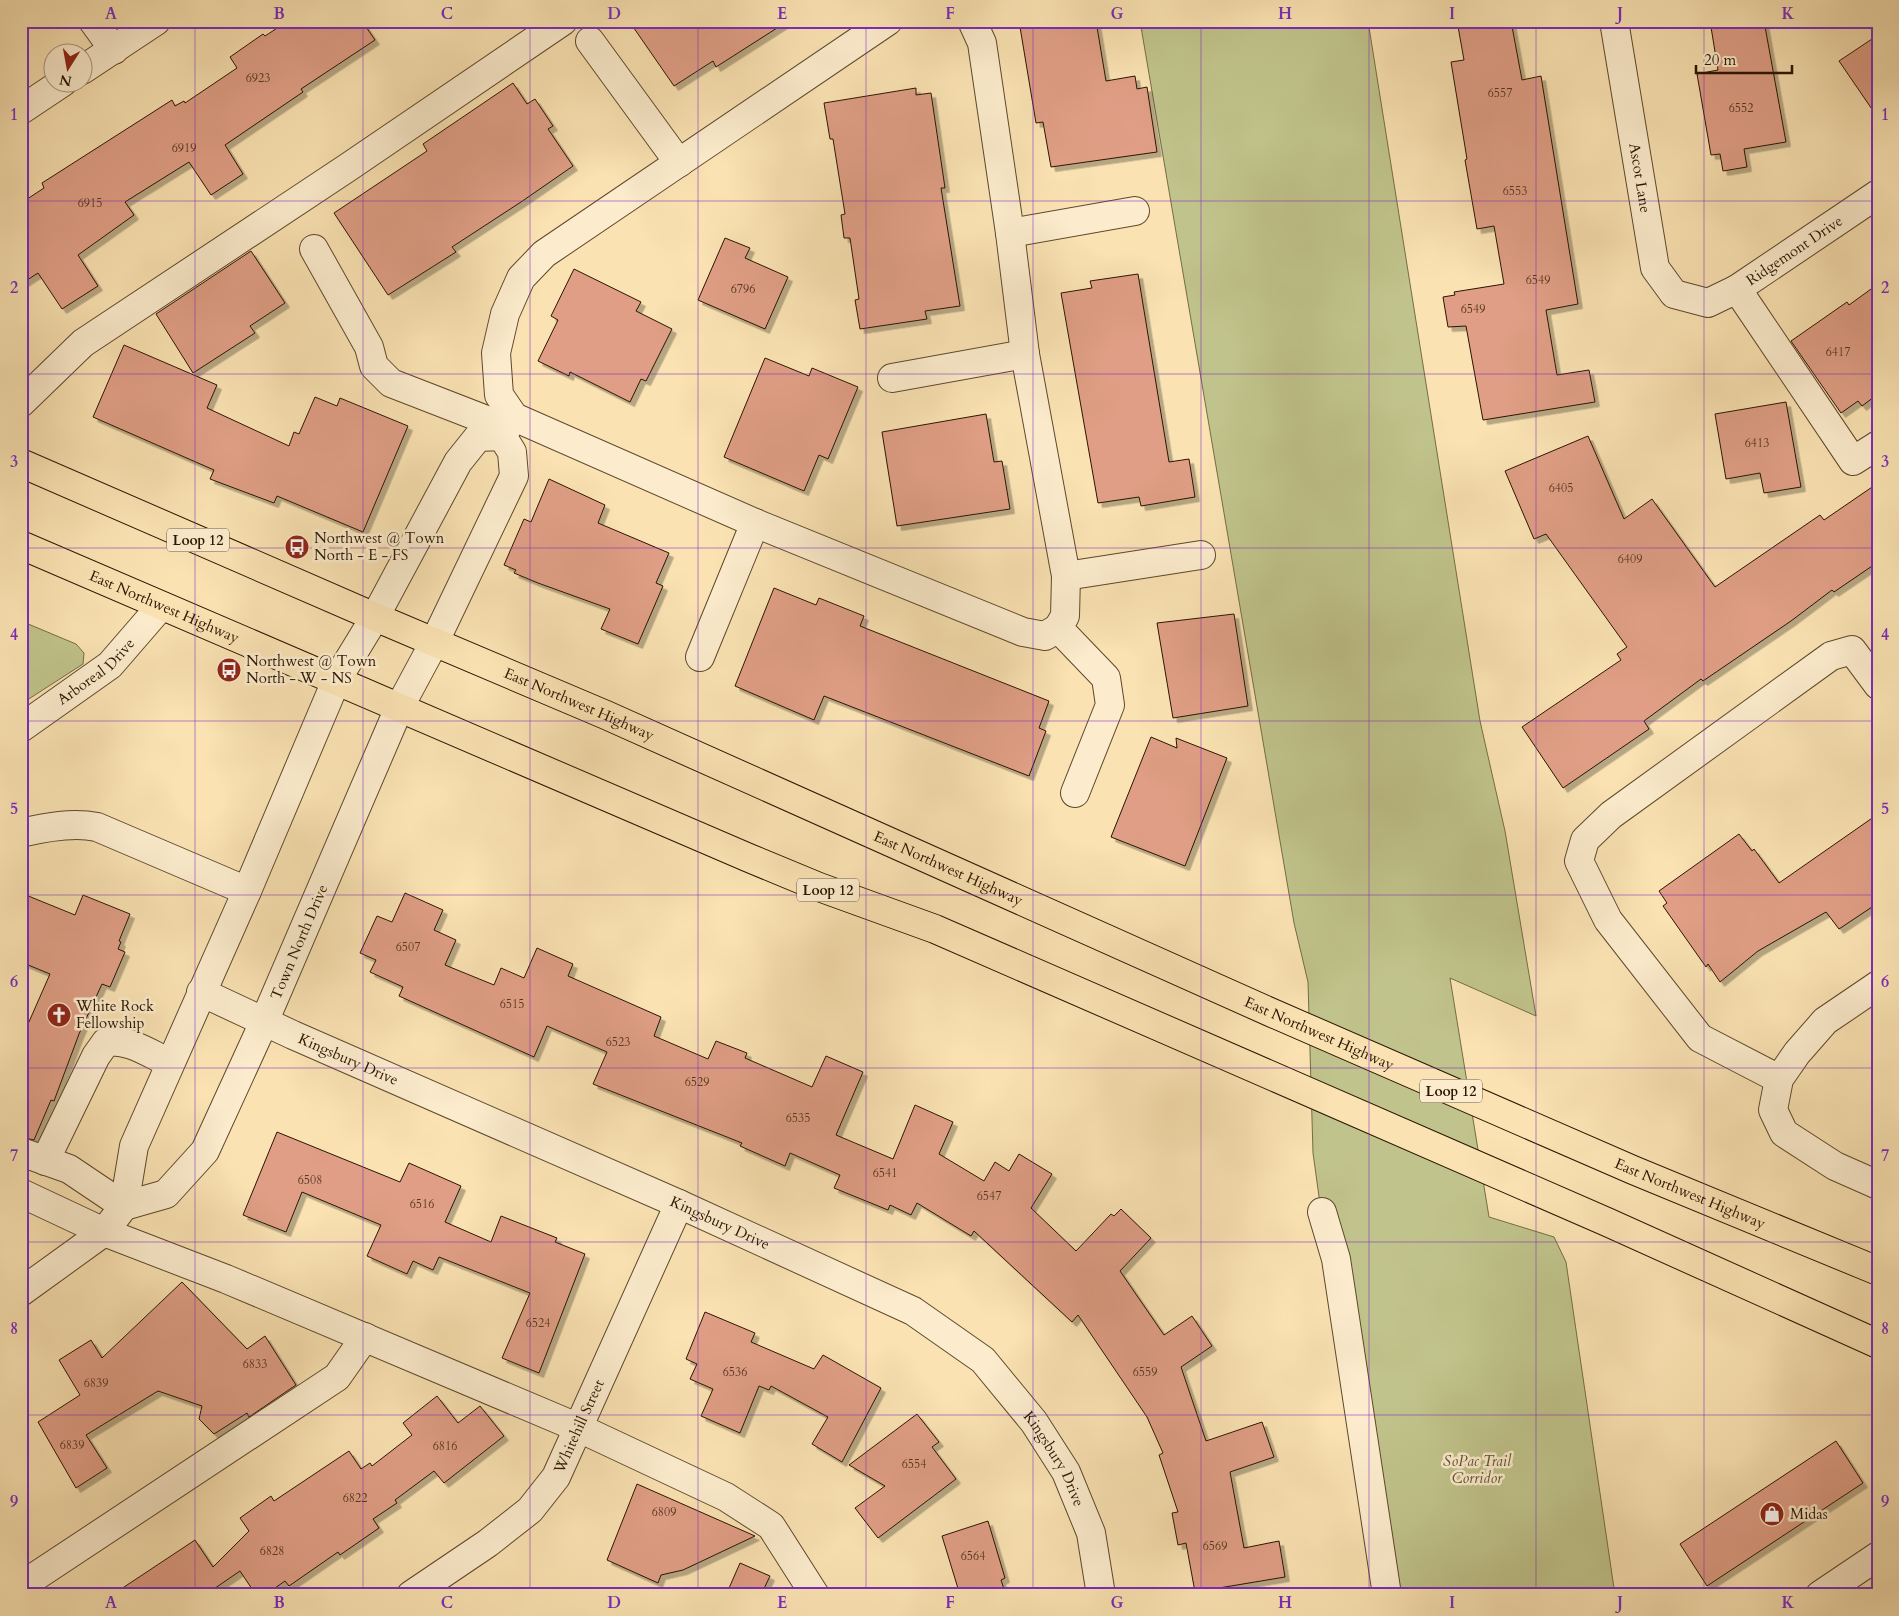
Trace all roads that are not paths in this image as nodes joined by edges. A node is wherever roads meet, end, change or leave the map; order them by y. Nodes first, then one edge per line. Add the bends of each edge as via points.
1 (92, 21) edge
2 (156, 21) edge
3 (563, 21) edge
4 (888, 21) edge
5 (972, 21) edge
6 (1614, 21) edge
7 (590, 41) dead end
8 (114, 50) junction
9 (92, 64) edge
10 (49, 92) edge
11 (21, 110) edge
12 (679, 163) junction
13 (1878, 194) edge
14 (1135, 211) dead end
15 (1010, 233) junction
16 (314, 249) dead end
17 (1737, 289) junction
18 (1708, 303) joint
19 (1025, 354) junction
20 (892, 378) dead end
21 (21, 403) edge
22 (508, 427) junction
23 (1878, 444) edge
24 (21, 462) edge
25 (755, 523) junction
26 (21, 545) edge
27 (1201, 555) dead end
28 (1066, 576) junction
29 (160, 606) junction
30 (375, 617) junction
31 (1058, 628) junction
32 (435, 641) junction
33 (700, 657) dead end
34 (336, 681) junction
35 (1878, 685) edge
36 (400, 708) junction
37 (21, 728) edge
38 (1075, 793) dead end
39 (21, 833) edge
40 (247, 891) junction
41 (1878, 985) edge
42 (201, 992) junction
43 (264, 1022) junction
44 (170, 1063) junction
45 (1779, 1079) junction
46 (33, 1157) edge
47 (1877, 1183) edge
48 (21, 1193) edge
49 (679, 1204) junction
50 (124, 1206) junction
51 (1322, 1212) dead end
52 (104, 1232) junction
53 (1878, 1270) edge
54 (21, 1292) edge
55 (365, 1337) junction
56 (1878, 1344) edge
57 (579, 1428) junction
58 (1878, 1556) edge
59 (21, 1586) edge
60 (411, 1595) edge
61 (815, 1595) edge
62 (1101, 1595) edge
63 (1387, 1595) edge
64 (1820, 1595) edge

1 - 8 street
2 - 8 street
3 - 21 street via 83,344
4 - 12 street, Town North Drive
5 - 15 street via 982,43
6 - 18 street, Ascot Lane via 1655,268 1674,294
7 - 12 street
8 - 9 street
10 - 11 street
12 - 22 street, Town North Drive via 544,254 521,278 505,314 496,354 499,395
13 - 17 street, Ridgemont Drive
14 - 15 street
15 - 19 street
16 - 22 street via 369,347 374,366 391,383
17 - 18 street, Ridgemont Drive
17 - 23 street via 1853,461
19 - 20 street
19 - 28 street
22 - 25 street
22 - 30 street via 478,437 458,462
22 - 32 street, Town North Drive via 514,476
24 - 30 main road, East Northwest Highway / Loop 12
25 - 31 street via 1023,632 1045,636
25 - 33 street
26 - 29 main road, East Northwest Highway / Loop 12
27 - 28 street
28 - 31 street via 1065,616
29 - 34 main road, East Northwest Highway / Loop 12
29 - 37 street, Arboreal Drive via 110,666
30 - 32 main road, East Northwest Highway / Loop 12
30 - 34 street
31 - 38 street via 1106,678 1110,704
32 - 36 street, Town North Drive
32 - 53 main road, East Northwest Highway / Loop 12 via 1270,1012 1633,1170
34 - 36 main road, East Northwest Highway / Loop 12
34 - 40 street
35 - 45 street via 1852,650 1831,656 1611,816 1585,840 1579,861 1608,920 1700,1038
36 - 43 street, Town North Drive
36 - 56 main road, East Northwest Highway / Loop 12 via 819,887 935,929 1607,1222
39 - 40 street via 41,828 98,827
40 - 42 street
41 - 45 street via 1825,1021
42 - 43 street, Kingsbury Drive
42 - 44 street
43 - 49 street, Kingsbury Drive
43 - 50 street, Town North Drive via 205,1151 166,1194
44 - 46 street via 129,1044 116,1040 106,1042
44 - 50 street via 134,1146
45 - 47 street via 1773,1110 1784,1133 1835,1166
46 - 50 street via 69,1169
48 - 52 street
49 - 57 street, Whitehill Street
49 - 62 street, Kingsbury Drive via 913,1311 983,1360 1034,1422 1066,1472 1091,1533
50 - 52 street
51 - 63 street via 1336,1259
52 - 54 street
52 - 55 street
55 - 57 street
55 - 59 street via 337,1377
57 - 60 street, Whitehill Street via 556,1477 530,1510
57 - 61 street via 726,1497 771,1526
58 - 64 street

